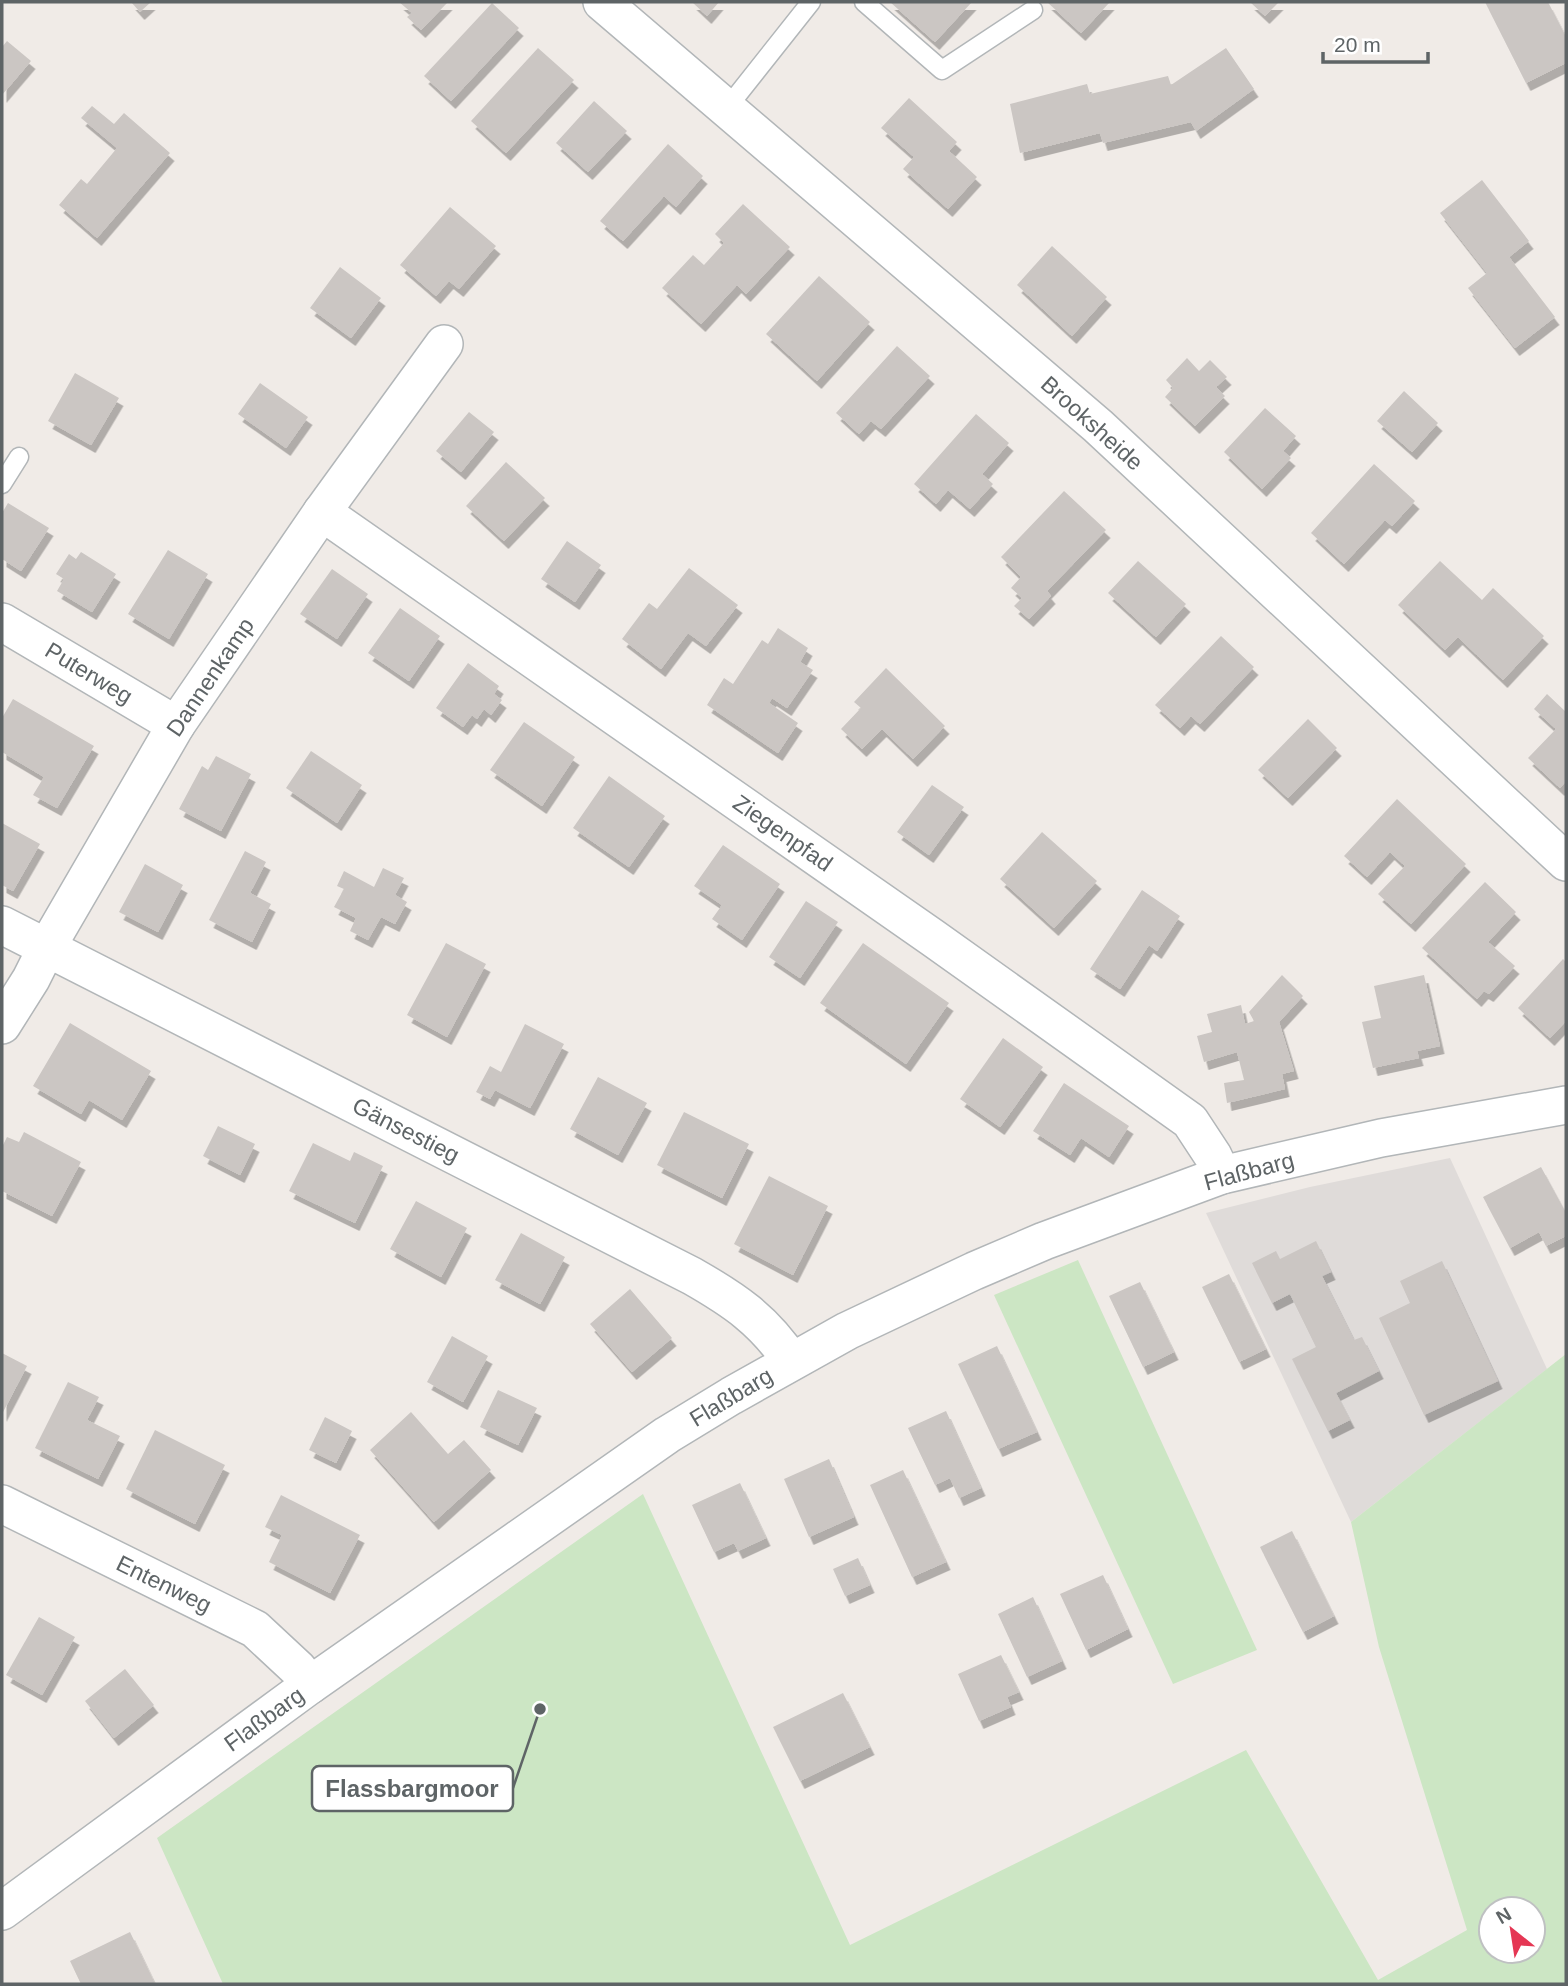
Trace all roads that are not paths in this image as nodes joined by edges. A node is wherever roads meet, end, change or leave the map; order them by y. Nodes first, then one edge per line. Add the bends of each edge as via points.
1 (602, 2) edge
2 (811, 2) edge
3 (864, 2) edge
4 (1033, 10) dead end
5 (727, 108) junction
6 (444, 344) dead end
7 (19, 457) dead end
8 (2, 484) edge
9 (322, 512) junction
10 (2, 622) edge
11 (176, 725) junction
12 (1566, 862) edge
13 (2, 925) edge
14 (47, 947) junction
15 (2, 1025) edge
16 (1566, 1105) edge
17 (1222, 1175) junction
18 (791, 1362) junction
19 (2, 1504) edge
20 (310, 1685) junction
21 (2, 1911) edge

1 - 5 street, Brooksheide
2 - 5 lane
3 - 4 lane via 942,70
5 - 12 street, Brooksheide via 1098,426
6 - 9 street, Dannenkamp
7 - 8 lane
9 - 11 street, Dannenkamp
9 - 17 street, Ziegenpfad via 1190,1122
10 - 11 street, Puterweg
11 - 14 street, Dannenkamp
13 - 14 street, Gänsestieg
14 - 15 street, Dannenkamp
14 - 18 street, Gänsestieg via 692,1276 759,1321
16 - 17 street, Flaßbarg via 1381,1138
17 - 18 street, Flaßbarg via 1032,1246 847,1331
18 - 20 street, Flaßbarg via 667,1436
19 - 20 street, Entenweg via 255,1629
20 - 21 street, Flaßbarg

